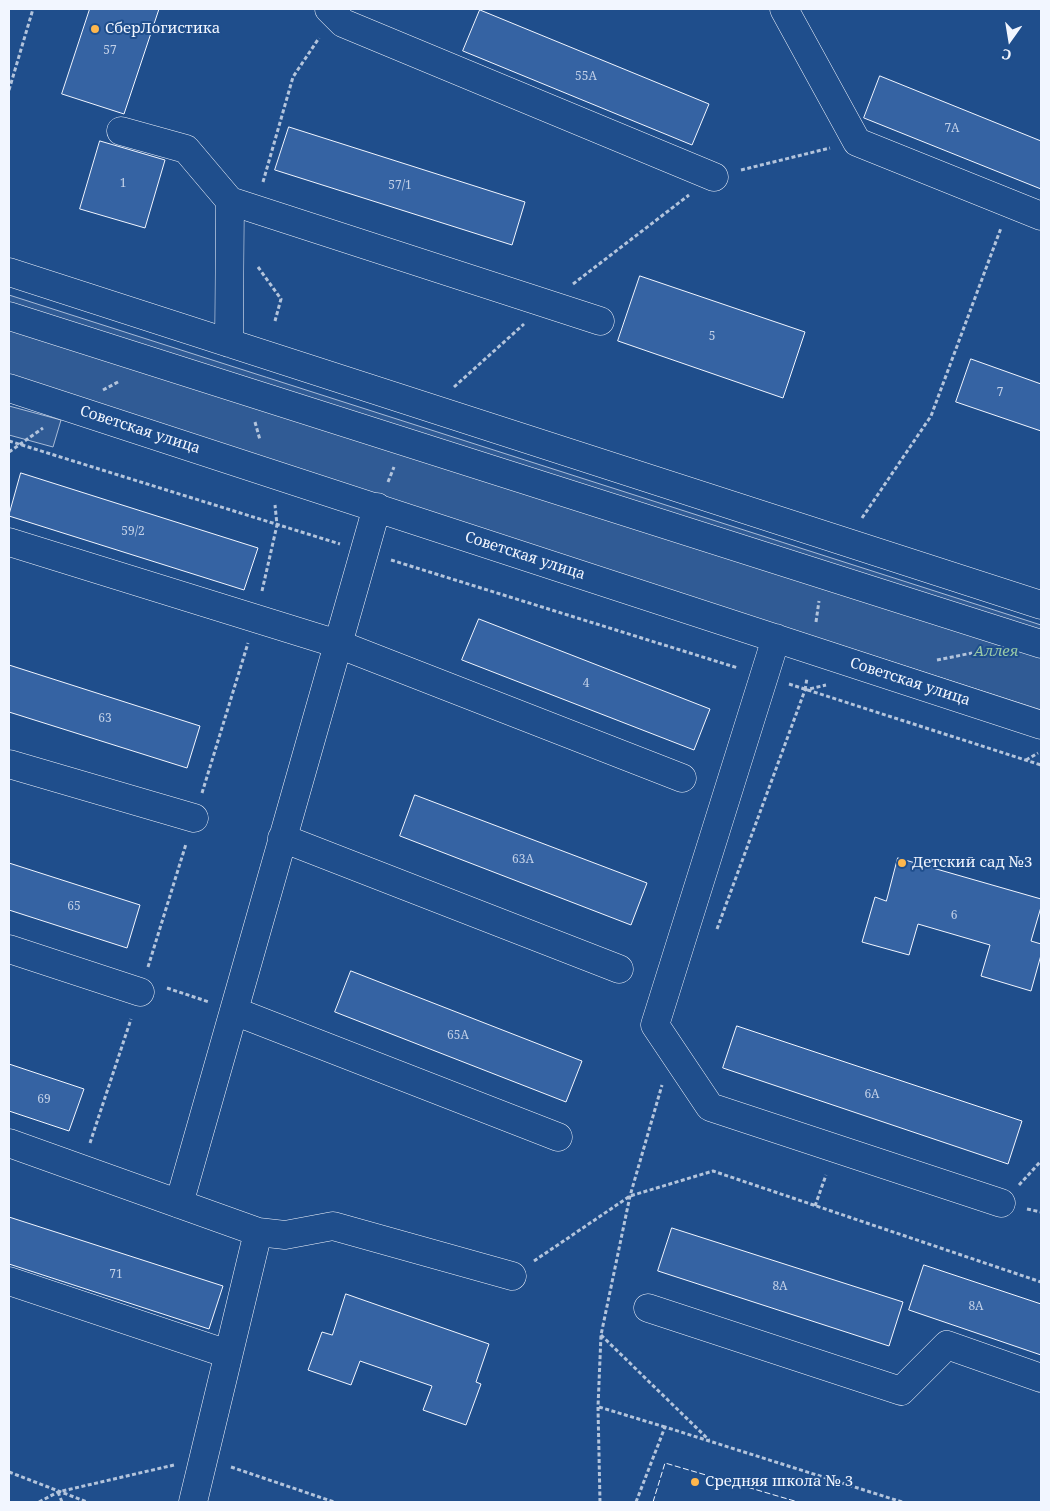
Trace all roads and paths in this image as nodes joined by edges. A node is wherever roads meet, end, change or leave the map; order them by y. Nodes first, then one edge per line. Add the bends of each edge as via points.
1 (33, 9) edge
2 (784, 9) edge
3 (332, 12) edge
4 (9, 90) edge
5 (121, 131) dead end
6 (714, 177) dead end
7 (230, 201) junction
8 (1009, 204) junction
9 (255, 209) junction
10 (1041, 216) edge
11 (255, 261) dead end
12 (9, 272) edge
13 (9, 316) edge
14 (275, 321) dead end
15 (600, 321) dead end
16 (229, 343) junction
17 (154, 362) junction
18 (9, 388) edge
19 (244, 390) junction
20 (70, 408) junction
21 (9, 441) edge
22 (21, 445) junction
23 (9, 452) edge
24 (270, 473) junction
25 (377, 507) junction
26 (277, 525) junction
27 (9, 542) edge
28 (849, 543) junction
29 (364, 551) junction
30 (831, 576) junction
31 (1041, 605) edge
32 (256, 618) junction
33 (776, 638) junction
34 (338, 644) junction
35 (1041, 644) edge
36 (812, 649) junction
37 (975, 652) dead end
38 (928, 662) dead end
39 (764, 676) junction
40 (834, 683) dead end
41 (805, 690) junction
42 (1041, 725) edge
43 (1041, 752) edge
44 (1026, 760) junction
45 (9, 764) edge
46 (1041, 765) edge
47 (682, 778) dead end
48 (194, 818) junction
49 (282, 838) junction
50 (716, 930) dead end
51 (9, 949) edge
52 (619, 969) dead end
53 (142, 986) junction
54 (234, 1011) junction
55 (672, 1050) junction
56 (558, 1137) dead end
57 (9, 1143) edge
58 (834, 1148) junction
59 (81, 1169) junction
60 (630, 1196) junction
61 (1002, 1203) dead end
62 (179, 1204) junction
63 (816, 1206) junction
64 (258, 1232) junction
65 (512, 1276) joint
66 (9, 1281) edge
67 (1041, 1282) edge
68 (648, 1308) dead end
69 (601, 1335) junction
70 (228, 1354) junction
71 (1041, 1378) edge
72 (598, 1407) junction
73 (665, 1427) junction
74 (710, 1441) junction
75 (203, 1458) junction
76 (9, 1472) edge
77 (58, 1492) junction
78 (39, 1502) edge
79 (62, 1502) edge
80 (87, 1502) edge
81 (193, 1502) edge
82 (334, 1502) edge
83 (600, 1502) edge
84 (636, 1502) edge
85 (902, 1502) edge

1 - 4 path
2 - 8 street via 857,142
3 - 6 street via 352,26
3 - 9 path via 293,77
5 - 7 street via 186,149
7 - 9 street
7 - 16 street
8 - 10 street
8 - 28 path via 931,416
9 - 15 street
11 - 14 path via 281,299
12 - 16 street
13 - 17 street
16 - 28 street
17 - 19 street
17 - 20 path
18 - 20 street, Советская улица
19 - 24 path
19 - 30 street
20 - 22 path
20 - 24 street, Советская улица
21 - 22 path
22 - 23 path
22 - 26 path
24 - 25 street, Советская улица
24 - 26 path
25 - 29 street
25 - 33 street, Советская улица
26 - 29 path
26 - 32 path
27 - 32 street
28 - 31 street
29 - 34 street
29 - 39 path
30 - 35 street
30 - 36 path via 820,598
32 - 34 street
32 - 48 path
33 - 36 street, Советская улица
33 - 39 street
34 - 47 street
34 - 49 street
36 - 41 path
36 - 42 street, Советская улица
37 - 38 path
39 - 41 path
39 - 55 street via 655,1025
40 - 41 path
41 - 44 path
41 - 50 path
43 - 44 path
44 - 46 path
45 - 48 street
48 - 53 path
49 - 52 street
49 - 54 street
51 - 53 street
53 - 54 path
53 - 59 path
54 - 56 street
54 - 62 street
55 - 58 street via 710,1107
55 - 60 path
57 - 59 street
58 - 61 street
58 - 63 path
59 - 62 street
60 - 63 path via 713,1171
60 - 65 path
60 - 69 path
62 - 64 street
63 - 67 path
64 - 65 street via 285,1234 333,1226
64 - 70 street
66 - 70 street
68 - 71 street via 901,1391 947,1345
69 - 72 path
69 - 74 path
70 - 75 street
72 - 73 path
72 - 83 path
73 - 74 path
73 - 84 path
74 - 85 path
75 - 77 path
75 - 81 street
75 - 82 path
76 - 77 path
77 - 78 path
77 - 79 path
77 - 80 path

